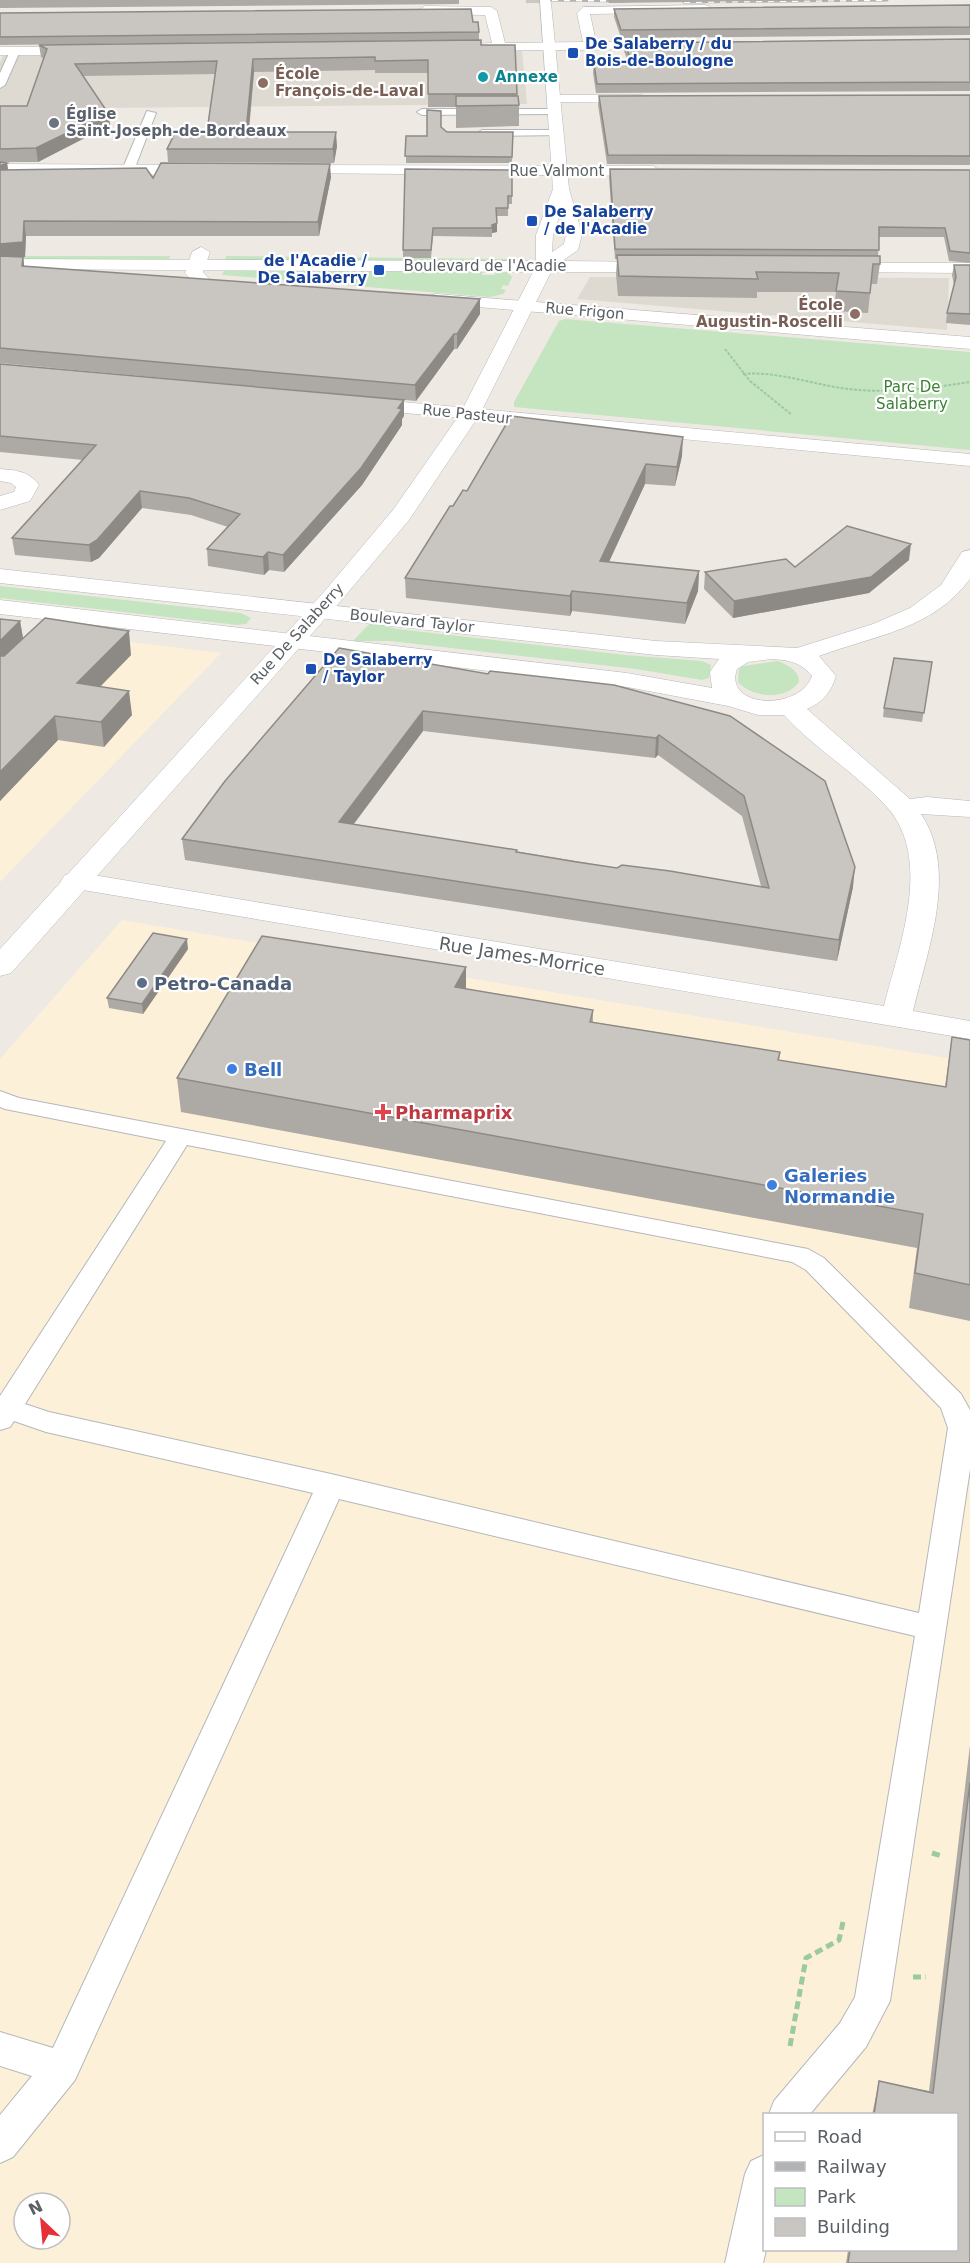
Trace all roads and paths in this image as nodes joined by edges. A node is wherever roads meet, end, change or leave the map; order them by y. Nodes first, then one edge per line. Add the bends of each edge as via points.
1 (539, 3) dead end
2 (715, 9) edge
3 (413, 10) edge
4 (547, 40) junction
5 (682, 44) edge
6 (590, 45) junction
7 (499, 46) junction
8 (452, 47) edge
9 (0, 51) edge
10 (15, 51) junction
11 (96, 51) edge
12 (0, 85) edge
13 (662, 99) edge
14 (555, 109) junction
15 (422, 112) dead end
16 (151, 114) dead end
17 (471, 133) edge
18 (557, 133) junction
19 (0, 169) edge
20 (128, 170) junction
21 (224, 170) edge
22 (272, 170) edge
23 (561, 171) junction
24 (667, 171) edge
25 (561, 189) junction
26 (0, 252) edge
27 (562, 253) junction
28 (830, 253) edge
29 (970, 254) edge
30 (544, 260) junction
31 (0, 264) edge
32 (199, 266) junction
33 (819, 268) edge
34 (970, 268) edge
35 (243, 283) edge
36 (421, 298) edge
37 (527, 306) junction
38 (970, 343) edge
39 (722, 344) dead end
40 (743, 374) junction
41 (970, 382) edge
42 (344, 402) edge
43 (470, 414) junction
44 (799, 420) dead end
45 (970, 460) edge
46 (0, 475) edge
47 (0, 503) edge
48 (970, 557) edge
49 (0, 576) edge
50 (943, 598) junction
51 (966, 603) dead end
52 (0, 607) edge
53 (319, 611) junction
54 (292, 641) junction
55 (752, 654) junction
56 (800, 656) junction
57 (733, 699) junction
58 (790, 706) junction
59 (902, 808) junction
60 (970, 809) edge
61 (75, 881) junction
62 (0, 967) edge
63 (896, 1018) junction
64 (970, 1030) edge
65 (7, 1101) edge
66 (181, 1136) junction
67 (3, 1411) edge
68 (332, 1485) junction
69 (932, 1628) junction
70 (844, 1917) dead end
71 (0, 2049) edge
72 (789, 2053) dead end
73 (62, 2068) junction
74 (789, 2113) edge
75 (0, 2144) edge
76 (763, 2182) edge
77 (744, 2263) edge

1 - 4 street, Rue De Salaberry
2 - 6 street via 595,9 583,14
3 - 7 street via 492,11
4 - 6 street
4 - 7 street
4 - 14 street, Rue De Salaberry
5 - 6 street
7 - 8 street
9 - 10 street
10 - 11 street
10 - 12 lane
13 - 14 street
14 - 15 lane via 449,118
14 - 18 street, Rue De Salaberry
16 - 20 lane
17 - 18 lane
18 - 23 street, Rue De Salaberry
19 - 20 street
20 - 21 street
22 - 23 street, Rue Valmont
23 - 24 street, Rue Valmont
23 - 25 street, Rue De Salaberry
25 - 27 street, Rue De Salaberry via 574,234 572,246
25 - 30 street, Rue De Salaberry via 544,234
26 - 32 street, Boulevard de l'Acadie
27 - 30 street, Rue De Salaberry
27 - 30 street, Boulevard de l'Acadie via 677,260
28 - 29 street
30 - 32 street, Boulevard de l'Acadie
30 - 37 street, Rue De Salaberry
31 - 32 street via 102,264 101,271 107,273
32 - 35 street
33 - 34 street
36 - 37 street, Rue Frigon
37 - 38 street, Rue Frigon
37 - 43 street, Rue De Salaberry
39 - 40 path
40 - 41 path via 774,374 868,391
40 - 44 path
42 - 43 street, Rue Pasteur
43 - 45 street, Rue Pasteur
43 - 53 street, Rue De Salaberry via 416,496
46 - 47 street via 17,477 28,485 22,496
48 - 50 street via 961,578
49 - 53 street, Boulevard Taylor
50 - 51 street
50 - 56 street via 897,622
52 - 54 street, Boulevard Taylor via 54,622
53 - 54 street, Rue De Salaberry
53 - 55 street, Boulevard Taylor via 648,648
54 - 57 street, Boulevard Taylor via 627,680
54 - 61 street, Rue De Salaberry
55 - 56 street, Boulevard Taylor
55 - 57 street via 734,659 723,669 722,683
56 - 58 street via 818,666 823,683 816,696
57 - 58 street, Boulevard Taylor via 760,707
58 - 59 street via 816,735 867,774
59 - 60 street via 927,805
59 - 63 street via 919,840 924,886
61 - 62 street, Rue De Salaberry
61 - 63 street, Rue James-Morrice
63 - 64 street, Rue James-Morrice
65 - 66 lane
66 - 67 lane
66 - 69 lane via 783,1251 811,1260 951,1401 961,1419
67 - 68 lane
68 - 69 lane
68 - 73 lane
69 - 74 lane via 872,2001 853,2035
70 - 72 path via 839,1940 806,1958
71 - 73 lane
73 - 75 lane
76 - 77 lane

